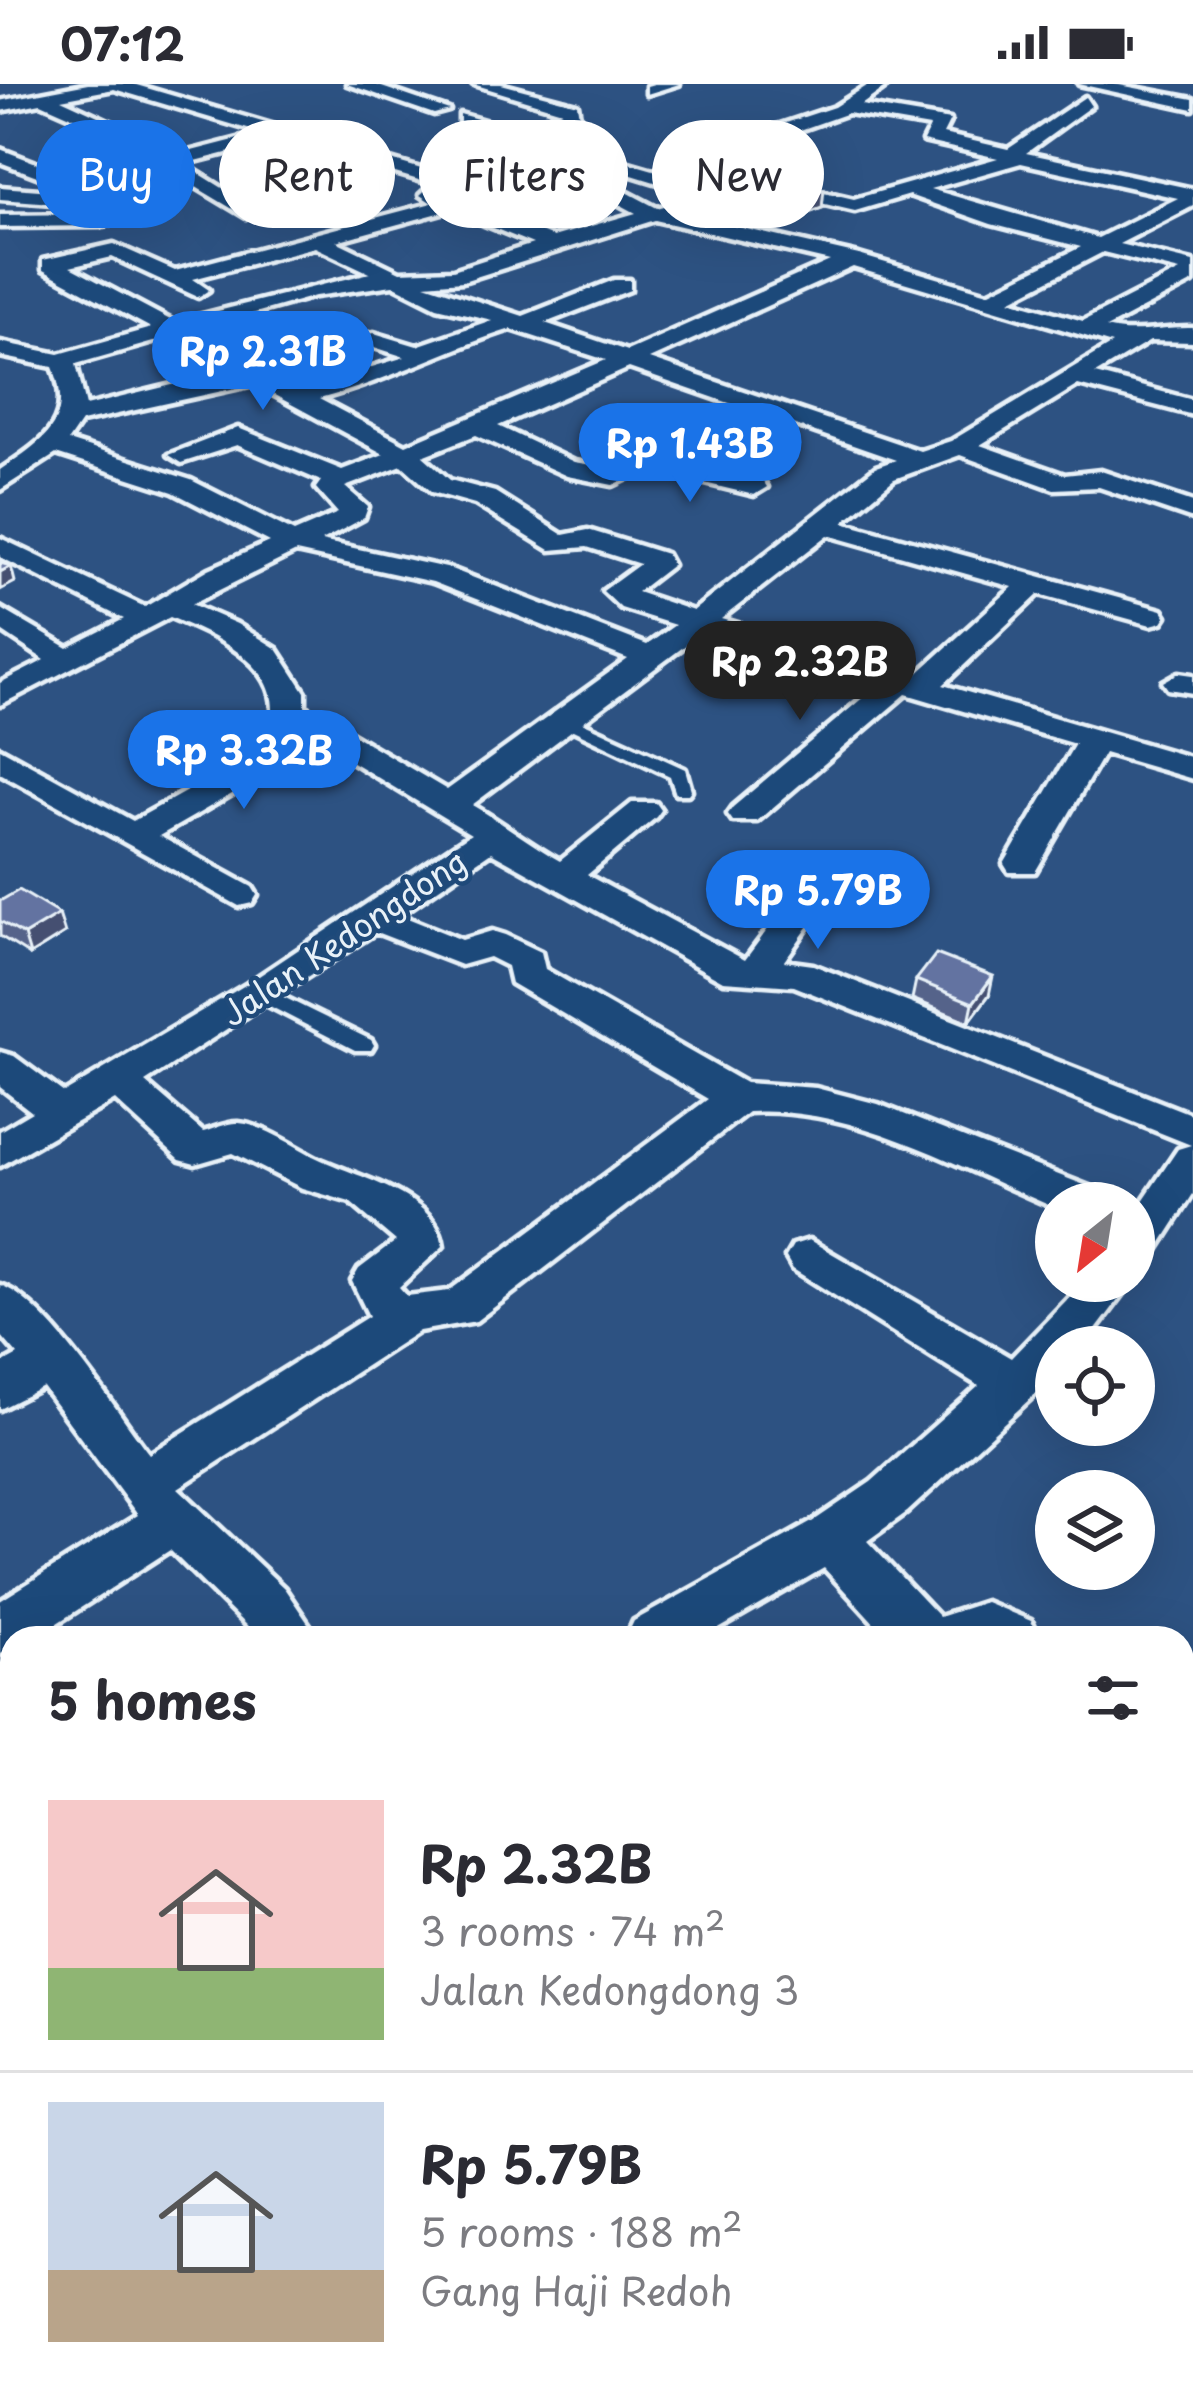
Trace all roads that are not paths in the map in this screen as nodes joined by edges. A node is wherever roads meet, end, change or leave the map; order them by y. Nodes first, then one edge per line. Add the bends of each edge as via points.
1 (115, 84) edge
2 (355, 84) edge
3 (481, 84) edge
4 (671, 84) edge
5 (882, 84) edge
6 (1089, 89) edge
7 (652, 90) dead end
8 (47, 92) edge
9 (0, 106) edge
10 (847, 108) junction
11 (1193, 108) edge
12 (440, 110) dead end
13 (466, 118) dead end
14 (97, 120) edge
15 (232, 120) edge
16 (559, 120) edge
17 (812, 120) edge
18 (0, 155) edge
19 (1016, 156) junction
20 (36, 170) edge
21 (652, 175) edge
22 (908, 188) junction
23 (0, 193) edge
24 (1193, 197) edge
25 (824, 199) edge
26 (628, 201) edge
27 (419, 202) edge
28 (652, 214) joint
29 (0, 221) edge
30 (519, 228) edge
31 (713, 228) edge
32 (314, 238) junction
33 (552, 244) junction
34 (1102, 244) junction
35 (35, 245) dead end
36 (247, 260) junction
37 (851, 260) junction
38 (51, 265) junction
39 (1193, 270) edge
40 (173, 278) junction
41 (402, 279) junction
42 (622, 285) dead end
43 (312, 290) junction
44 (988, 302) junction
45 (228, 304) dead end
46 (516, 323) junction
47 (170, 329) junction
48 (1084, 330) junction
49 (1193, 335) edge
50 (1133, 343) junction
51 (0, 349) edge
52 (417, 352) junction
53 (626, 360) junction
54 (62, 362) junction
55 (252, 374) junction
56 (1077, 377) junction
57 (294, 398) junction
58 (752, 403) junction
59 (1193, 408) edge
60 (478, 426) junction
61 (62, 430) junction
62 (960, 446) junction
63 (181, 455) junction
64 (406, 455) junction
65 (920, 460) junction
66 (644, 461) junction
67 (219, 467) dead end
68 (342, 480) junction
69 (0, 482) edge
70 (754, 487) dead end
71 (1193, 511) edge
72 (821, 524) junction
73 (293, 543) junction
74 (0, 546) edge
75 (1032, 585) junction
76 (158, 613) junction
77 (1151, 616) dead end
78 (0, 617) edge
79 (698, 624) junction
80 (650, 656) junction
81 (804, 657) junction
82 (65, 660) junction
83 (746, 680) dead end
84 (909, 687) junction
85 (0, 694) edge
86 (562, 718) junction
87 (319, 731) junction
88 (1094, 741) junction
89 (0, 758) edge
90 (1193, 769) edge
91 (682, 790) dead end
92 (449, 805) junction
93 (644, 810) dead end
94 (745, 814) dead end
95 (136, 834) junction
96 (490, 837) junction
97 (1022, 864) dead end
98 (564, 876) junction
99 (819, 886) dead end
100 (239, 895) dead end
101 (374, 918) junction
102 (755, 974) junction
103 (261, 993) junction
104 (363, 1046) dead end
105 (0, 1066) edge
106 (120, 1082) junction
107 (738, 1098) junction
108 (63, 1114) junction
109 (1193, 1132) edge
110 (0, 1151) edge
111 (1188, 1177) edge
112 (1035, 1184) edge
113 (1155, 1215) edge
114 (809, 1257) dead end
115 (1092, 1302) edge
116 (0, 1304) edge
117 (400, 1319) junction
118 (53, 1358) junction
119 (1014, 1384) junction
120 (0, 1389) edge
121 (160, 1501) junction
122 (830, 1538) junction
123 (5, 1626) edge
124 (282, 1626) edge
125 (691, 1626) edge
126 (911, 1626) edge

1 - 8 street
1 - 15 street
2 - 12 street
3 - 16 street via 571,108
4 - 7 street
5 - 10 street
6 - 11 street
6 - 19 street
8 - 9 street
8 - 14 street
10 - 17 street
10 - 19 street via 944,124 928,137
13 - 21 street
18 - 20 street
19 - 22 street
19 - 24 street
22 - 25 street via 852,205
22 - 34 street
23 - 29 street via 117,202 103,220
24 - 34 street
26 - 28 street
27 - 32 street
28 - 33 street
30 - 33 street
31 - 37 street
32 - 36 street
32 - 41 street
33 - 41 street via 455,276
34 - 39 street
34 - 44 street
35 - 38 street via 54,254
36 - 40 street
36 - 43 street
37 - 44 street
37 - 53 street
38 - 40 street via 114,250
38 - 47 street
39 - 48 street
40 - 45 street
41 - 43 street
41 - 46 street via 450,304
42 - 46 street
43 - 47 street
44 - 48 street
46 - 52 street
46 - 53 street
47 - 54 street
48 - 50 street
49 - 50 street, Jalan Kedongdong via 1154,332
50 - 56 street, Jalan Kedongdong
51 - 54 street
52 - 55 street via 374,340
52 - 57 street via 401,368
53 - 58 street
53 - 60 street
54 - 61 street via 74,386
55 - 57 street
55 - 61 street
56 - 59 street
56 - 62 street, Jalan Kedongdong
57 - 64 street
58 - 65 street
58 - 66 street
60 - 64 street
60 - 66 street via 586,473 616,476
61 - 63 street
61 - 69 street
61 - 73 street
62 - 65 street, Jalan Kedongdong
62 - 71 street via 1064,482 1101,479
63 - 67 street
63 - 68 street via 236,436
64 - 68 street
64 - 79 street via 441,486 485,498 558,543 588,538 656,560 617,594
65 - 72 street, Jalan Kedongdong via 885,473
66 - 70 street
68 - 73 street via 328,488 354,508 350,518
72 - 75 street
72 - 79 street, Jalan Kedongdong
73 - 76 street via 219,574
73 - 80 street via 441,575
74 - 76 street
75 - 77 street
75 - 84 street
76 - 82 street
76 - 87 street via 210,622 266,656 289,692 285,706
78 - 82 street
79 - 80 street, Jalan Kedongdong
79 - 81 street
80 - 86 street, Jalan Kedongdong
81 - 83 lane
81 - 84 street
82 - 85 street
84 - 88 street
84 - 94 street
86 - 91 lane via 658,760 679,773
86 - 92 street, Jalan Kedongdong
87 - 92 street
87 - 95 street
88 - 90 street
88 - 97 street
89 - 95 street
92 - 96 street, Jalan Kedongdong
93 - 98 street
95 - 100 street
96 - 98 street
96 - 101 street, Jalan Kedongdong
98 - 102 street via 737,972
99 - 102 street
101 - 103 street, Jalan Kedongdong
101 - 107 street via 458,952 492,944 527,961 525,974
102 - 109 street via 803,976
103 - 104 lane
103 - 106 street, Jalan Kedongdong
105 - 108 street
106 - 108 street, Jalan Kedongdong
106 - 117 street via 195,1149 238,1138 365,1191 419,1235 420,1246 375,1281
107 - 112 street via 823,1103
107 - 117 street via 460,1308
108 - 110 street, Jalan Kedongdong
111 - 113 street
114 - 119 street
115 - 119 street
116 - 118 street
117 - 121 street
118 - 120 street
118 - 121 street
119 - 122 street via 890,1497
121 - 123 street
121 - 124 street
122 - 125 street
122 - 126 street

